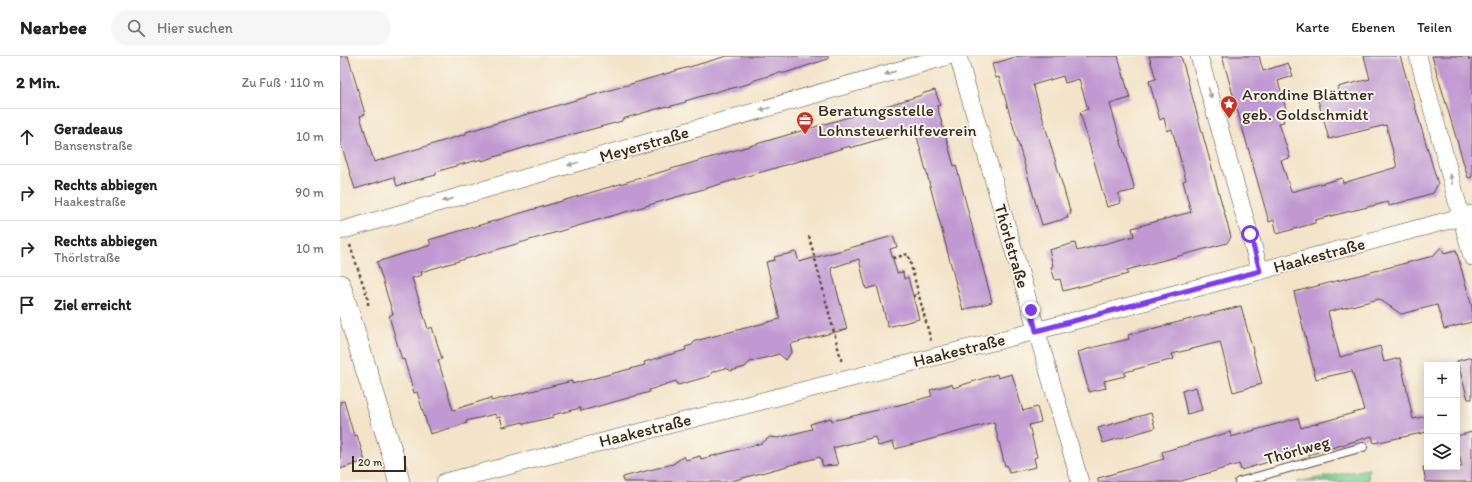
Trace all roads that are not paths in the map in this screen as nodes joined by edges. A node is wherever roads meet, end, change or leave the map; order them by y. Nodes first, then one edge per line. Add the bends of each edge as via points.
1 (948, 56) edge
2 (958, 56) edge
3 (1199, 56) edge
4 (1418, 56) edge
5 (1467, 215) edge
6 (340, 231) edge
7 (1472, 257) edge
8 (1260, 271) junction
9 (340, 285) edge
10 (1036, 331) junction
11 (1363, 448) dead end
12 (399, 482) edge
13 (445, 482) edge
14 (1080, 482) edge
15 (1239, 482) edge

1 -> 6 street, Meyerstraße
2 - 10 street, Thörlstraße
3 -> 8 street
5 -> 4 street
5 - 7 street
5 - 8 street, Haakestraße
8 - 10 street, Haakestraße
9 - 12 street
10 - 13 street, Haakestraße
10 - 14 street, Thörlstraße
11 - 15 lane, Thörlweg

